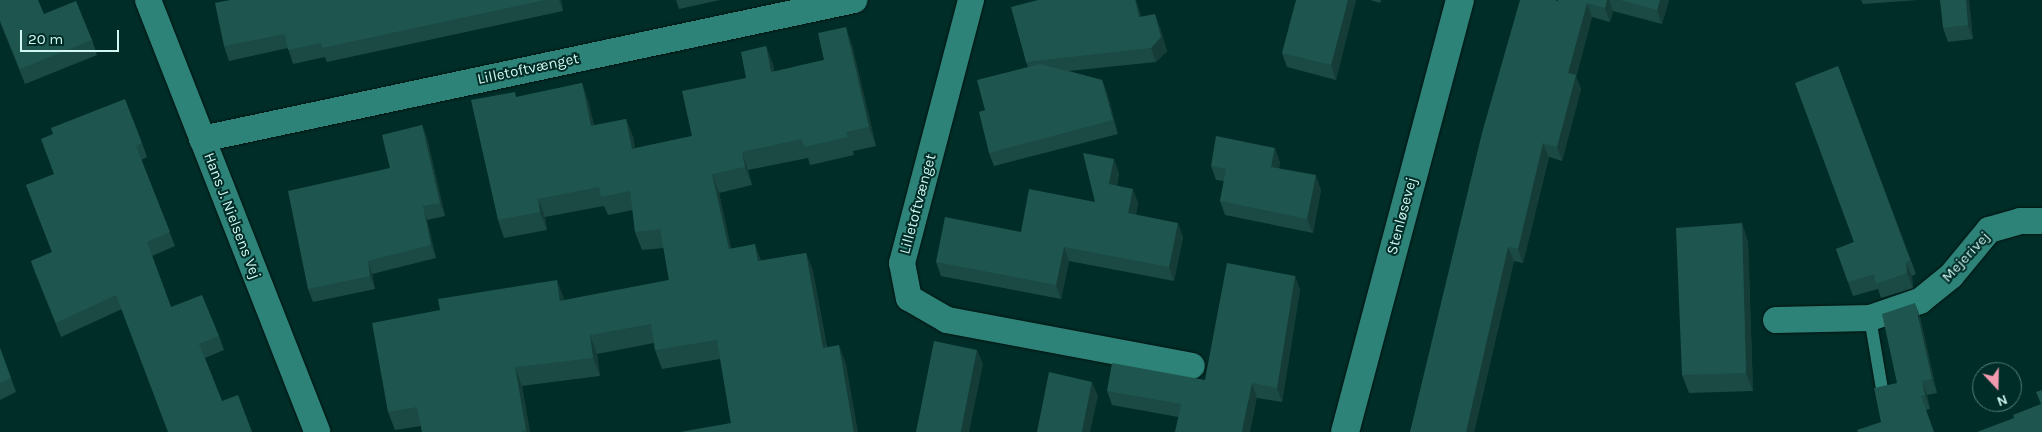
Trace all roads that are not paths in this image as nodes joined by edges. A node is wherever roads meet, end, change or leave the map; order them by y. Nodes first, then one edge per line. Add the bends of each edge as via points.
1 (148, 0) edge
2 (854, 0) edge
3 (971, 0) edge
4 (1460, 0) edge
5 (202, 139) junction
6 (2042, 221) edge
7 (1870, 318) junction
8 (1776, 320) dead end
9 (1192, 366) dead end
10 (1884, 395) edge
11 (317, 432) edge
12 (1345, 432) edge

1 - 5 street, Hans J. Nielsens Vej
2 - 5 street, Lilletoftvænget
3 - 9 street, Lilletoftvænget via 902,263 909,298 946,320
4 - 12 street, Stenløsevej
5 - 11 street, Hans J. Nielsens Vej
6 - 7 street, Mejerivej via 2020,221 1989,230 1951,276 1920,301
7 - 8 street, Mejerivej
7 - 10 lane

